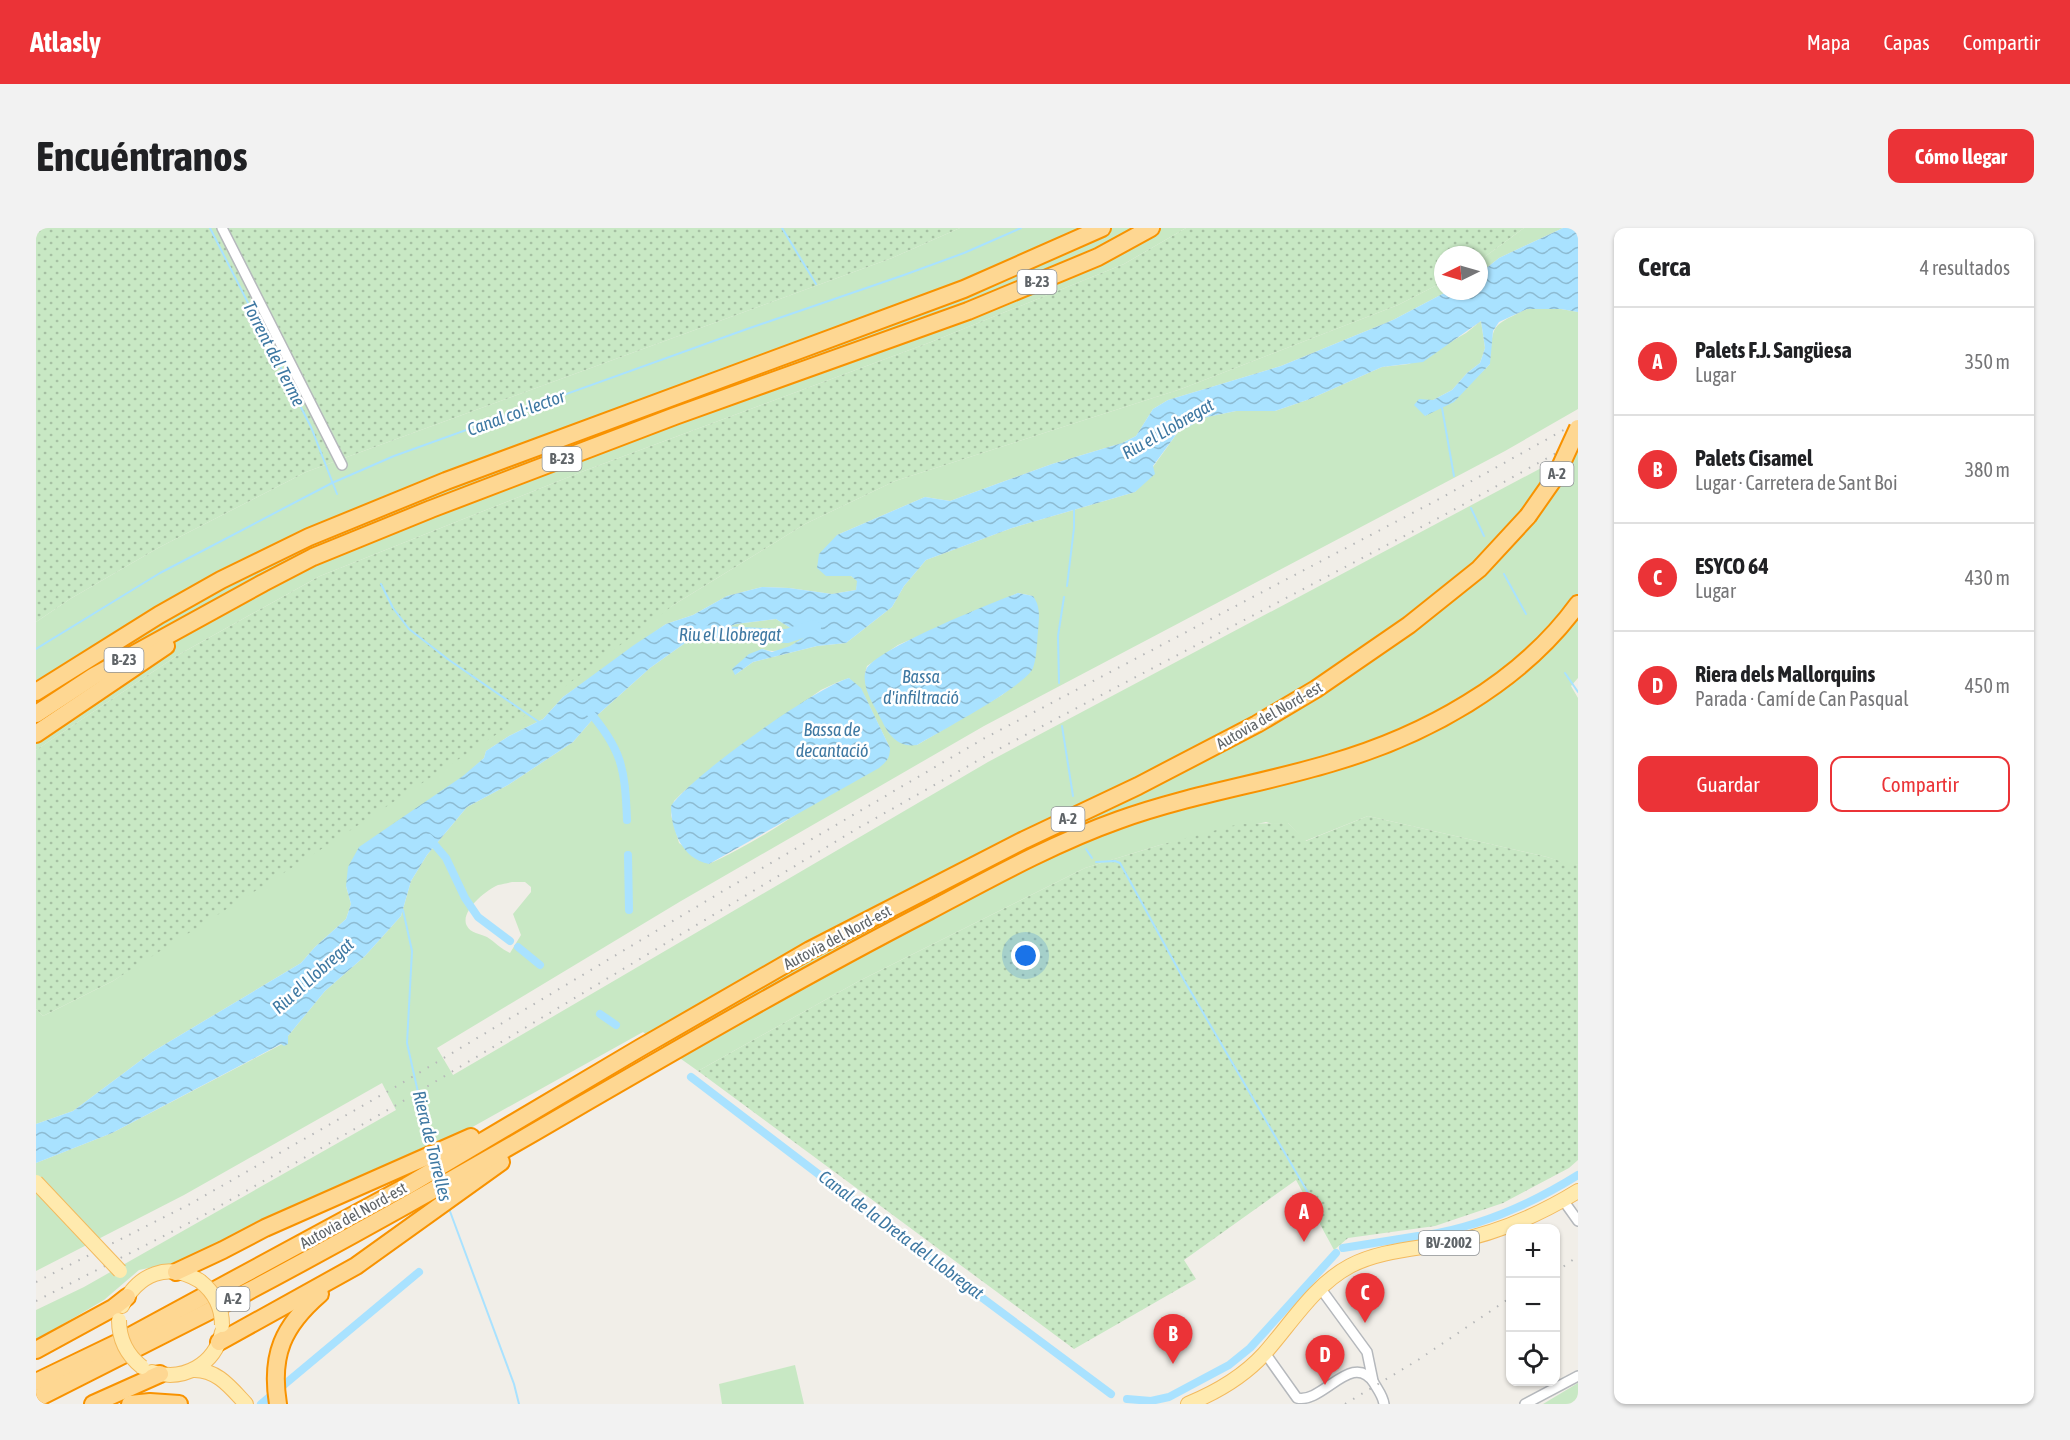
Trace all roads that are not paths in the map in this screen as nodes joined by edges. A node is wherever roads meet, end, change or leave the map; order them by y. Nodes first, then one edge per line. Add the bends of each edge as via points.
1 (222, 228) edge
2 (1102, 228) edge
3 (1152, 228) edge
4 (1578, 428) edge
5 (342, 465) dead end
6 (1578, 604) edge
7 (214, 609) junction
8 (98, 652) junction
9 (36, 680) edge
10 (36, 692) edge
11 (36, 714) edge
12 (36, 734) edge
13 (458, 1166) junction
14 (423, 1177) junction
15 (36, 1182) edge
16 (1578, 1191) edge
17 (1563, 1200) junction
18 (1578, 1221) edge
19 (356, 1266) junction
20 (120, 1271) junction
21 (176, 1272) junction
22 (145, 1278) junction
23 (1321, 1289) junction
24 (127, 1297) junction
25 (217, 1346) junction
26 (36, 1350) edge
27 (1265, 1353) junction
28 (193, 1370) junction
29 (160, 1374) junction
30 (1578, 1376) edge
31 (1373, 1381) junction
32 (36, 1382) edge
33 (225, 1382) junction
34 (36, 1399) edge
35 (244, 1402) edge
36 (1386, 1402) edge
37 (93, 1404) edge
38 (130, 1404) edge
39 (179, 1404) edge
40 (278, 1404) edge
41 (1188, 1404) edge
42 (1525, 1404) edge

1 - 5 street
2 - 8 highway, B-23 via 964,289 446,481 309,537 210,586
3 - 7 highway, B-23 via 1098,256 968,311 431,509 313,557
4 - 13 highway, Autovia del Nord-est / A-2, bridge via 1556,476 1528,516 1486,562 1396,635 1306,695 1162,774 810,950 517,1121 501,1123
6 - 13 highway, Autovia del Nord-est / A-2 via 1523,663 1462,709 1364,752 1166,805 1072,840 884,934 571,1111
7 - 11 highway, B-23 via 94,676
7 - 12 highway via 150,658
8 - 9 highway
8 - 10 highway, B-23
13 - 14 highway, Autovia del Nord-est / A-2
13 - 19 highway via 434,1210
14 - 21 highway via 265,1228
14 - 32 highway, Autovia del Nord-est / A-2 via 119,1342
14 - 34 highway, Autovia del Nord-est / A-2 via 246,1292
15 - 20 main road, bridge
16 - 17 main road, BV-2002
17 - 18 street
17 - 23 main road, BV-2002 via 1483,1234 1364,1260
19 - 25 highway
19 - 40 highway via 303,1309 289,1327 279,1350 275,1374
20 - 22 main road
20 - 24 main road
21 - 22 main road
21 - 25 main road, bridge via 200,1281 215,1297 222,1325
22 - 24 main road
23 - 27 main road, BV-2002
23 - 31 street via 1367,1352
24 - 26 highway
24 - 29 main road, bridge via 119,1320 124,1346 142,1367
25 - 28 main road via 206,1362
25 - 33 main road via 218,1365
27 - 31 street via 1300,1400 1354,1372
27 - 41 main road, BV-2002 via 1237,1379
28 - 29 main road
28 - 33 main road via 207,1371
29 - 37 highway
30 - 42 street
31 - 36 street
33 - 35 main road
38 - 39 highway

